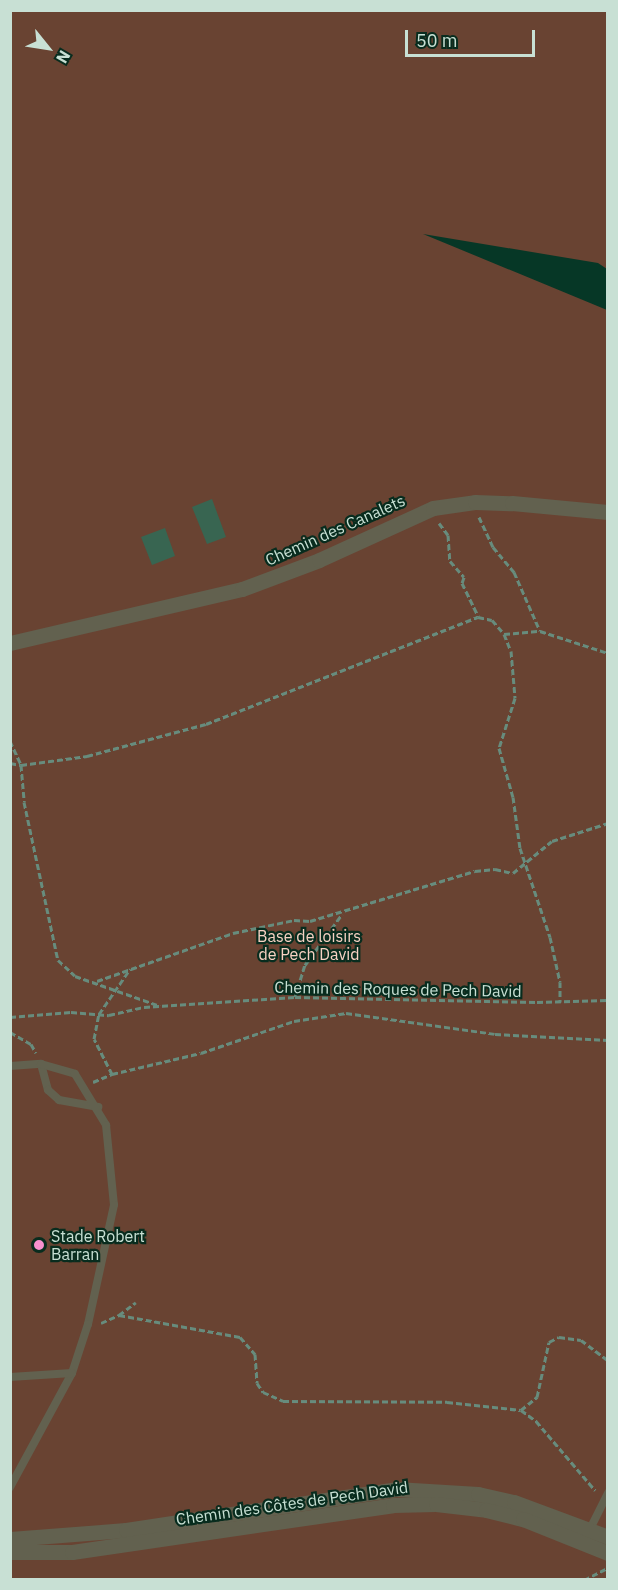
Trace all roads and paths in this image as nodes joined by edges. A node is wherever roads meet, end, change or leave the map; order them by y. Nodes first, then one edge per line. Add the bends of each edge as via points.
1 (475, 502) junction
2 (433, 508) junction
3 (608, 512) edge
4 (478, 617) junction
5 (540, 631) junction
6 (504, 634) junction
7 (10, 643) edge
8 (608, 653) edge
9 (10, 741) edge
10 (10, 763) edge
11 (21, 765) junction
12 (608, 823) edge
13 (529, 864) junction
14 (343, 912) junction
15 (131, 967) junction
16 (97, 981) junction
17 (114, 989) junction
18 (295, 997) junction
19 (608, 1000) edge
20 (560, 1002) junction
21 (162, 1006) junction
22 (99, 1014) junction
23 (10, 1017) edge
24 (10, 1032) edge
25 (608, 1040) edge
26 (41, 1064) junction
27 (10, 1066) edge
28 (112, 1074) junction
29 (84, 1087) junction
30 (98, 1107) junction
31 (136, 1302) dead end
32 (119, 1316) junction
33 (88, 1324) junction
34 (608, 1360) edge
35 (72, 1373) junction
36 (10, 1377) edge
37 (521, 1410) junction
38 (10, 1487) edge
39 (606, 1496) edge
40 (587, 1535) junction
41 (608, 1537) edge
42 (10, 1539) edge
43 (10, 1552) edge
44 (608, 1553) edge
45 (603, 1570) dead end
46 (584, 1580) edge

1 - 2 street, Chemin des Canalets
1 - 3 street, Chemin des Canalets
1 - 5 path via 487,537 514,572
2 - 4 path via 448,535 450,561 464,577 462,583
2 - 7 street, Chemin des Canalets via 406,517 319,560 242,589
4 - 6 path via 492,620
4 - 11 path via 206,724 87,756
5 - 6 path
5 - 8 path
6 - 13 path via 511,651 515,698 499,748 513,797 520,848
9 - 11 path
10 - 11 path
11 - 16 path via 24,802 58,960 70,973
12 - 13 path via 552,841 533,854
13 - 14 path via 513,873 495,869 475,871
13 - 20 path via 560,982
14 - 15 path via 233,933
14 - 18 path via 305,965
15 - 16 path
15 - 17 path
16 - 17 path
17 - 21 path
17 - 22 path
18 - 20 path, Chemin des Roques de Pech David
18 - 21 path, Chemin des Roques de Pech David
19 - 20 path, Chemin des Roques de Pech David
21 - 22 path, Chemin des Roques de Pech David
22 - 23 path, Chemin des Roques de Pech David
22 - 28 path via 94,1039
24 - 26 path via 32,1044
25 - 28 path via 495,1034 346,1013 294,1021 201,1053
26 - 27 lane
26 - 29 lane via 75,1074
26 - 30 lane via 48,1090 59,1100
28 - 29 path
29 - 30 lane
30 - 33 lane via 106,1125 114,1205
31 - 32 path
32 - 33 path via 97,1325
32 - 37 path via 240,1337 255,1354 257,1383 262,1392 283,1401 447,1402
33 - 35 lane
34 - 37 path via 581,1340 559,1337 549,1342 537,1397
35 - 36 lane
35 - 38 lane
37 - 39 path
39 - 40 lane
40 - 41 street, Chemin des Côtes de Pech David
40 - 42 street, Chemin des Côtes de Pech David via 496,1498 396,1490 114,1531
40 - 43 street, Chemin des Côtes de Pech David via 486,1510 393,1504 113,1547 72,1552
40 - 44 street, Chemin des Côtes de Pech David
45 - 46 path

